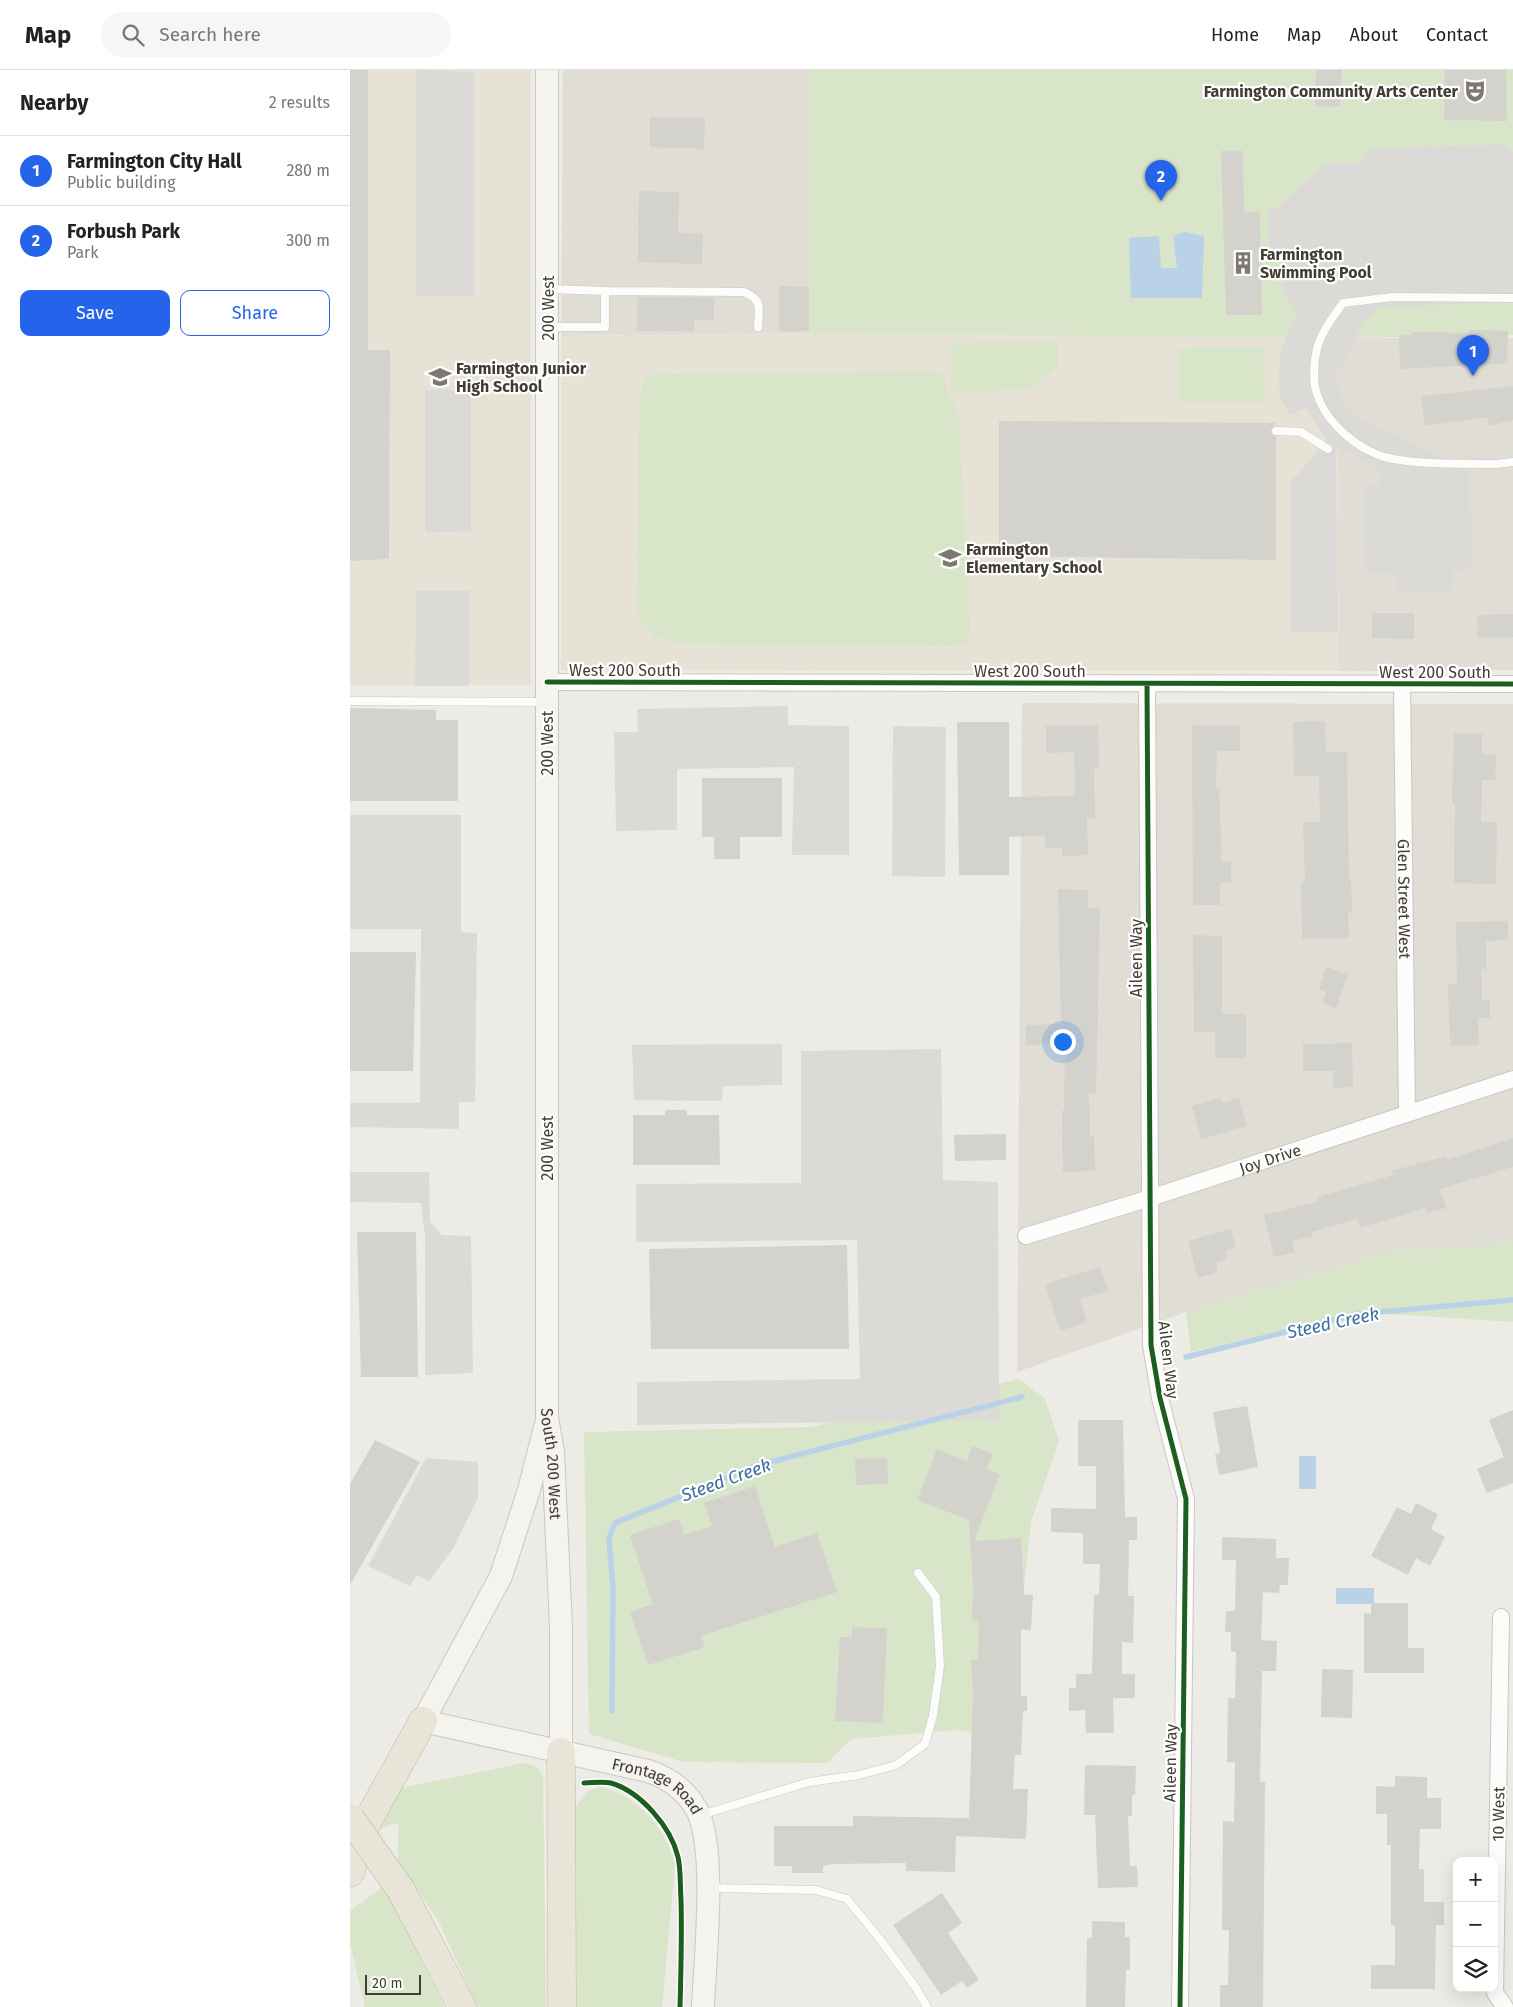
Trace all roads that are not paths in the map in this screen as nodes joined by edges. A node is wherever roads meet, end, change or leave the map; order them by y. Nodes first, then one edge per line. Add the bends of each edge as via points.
1 (548, 70) edge
2 (548, 289) junction
3 (605, 291) junction
4 (1513, 298) edge
5 (548, 327) junction
6 (758, 327) dead end
7 (1276, 431) dead end
8 (1328, 449) dead end
9 (1513, 462) edge
10 (1147, 684) junction
11 (1513, 684) edge
12 (1402, 685) junction
13 (548, 692) junction
14 (350, 701) edge
15 (1513, 1079) edge
16 (1407, 1114) junction
17 (1150, 1198) junction
18 (1026, 1236) dead end
19 (547, 1417) junction
20 (918, 1573) dead end
21 (1501, 1616) dead end
22 (423, 1721) junction
23 (561, 1752) junction
24 (699, 1815) junction
25 (350, 1818) edge
26 (350, 1873) edge
27 (707, 1888) junction
28 (462, 2007) edge
29 (562, 2007) edge
30 (703, 2007) edge
31 (927, 2007) edge
32 (1180, 2007) edge
33 (1505, 2007) edge

1 - 2 main road, 200 West
2 - 3 lane
2 - 5 main road, 200 West
3 - 5 lane via 604,327
3 - 6 lane via 744,292 755,296 759,302
4 - 9 lane via 1393,297 1343,303 1330,321 1316,352 1315,390 1340,430 1359,445 1386,457 1496,464
5 - 13 main road, 200 West
7 - 8 lane via 1301,432
10 - 12 street, West 200 South
10 - 13 street, West 200 South
10 - 17 street, Aileen Way
11 - 12 street, West 200 South
12 - 16 street, Glen Street West
13 - 14 lane
13 - 19 main road, 200 West
15 - 16 street, Joy Drive
16 - 17 street, Joy Drive
17 - 18 street, Joy Drive
17 - 32 street, Aileen Way via 1151,1345 1160,1398 1186,1499
19 - 22 main road, South 200 West via 529,1490 501,1576
19 - 23 main road, South 200 West via 553,1452 561,1627
20 - 24 lane via 936,1597 940,1666 934,1716 925,1744 896,1765 859,1775 809,1782
21 - 33 street, 10 West via 1495,1993
22 - 23 main road, Frontage Road
22 - 26 highway via 367,1822
23 - 24 main road, Frontage Road via 656,1774 684,1792
23 - 29 highway
24 - 27 main road, Frontage Road via 706,1844
25 - 28 highway, bridge via 401,1890
27 - 30 main road, Frontage Road
27 - 31 lane via 816,1890 847,1899

